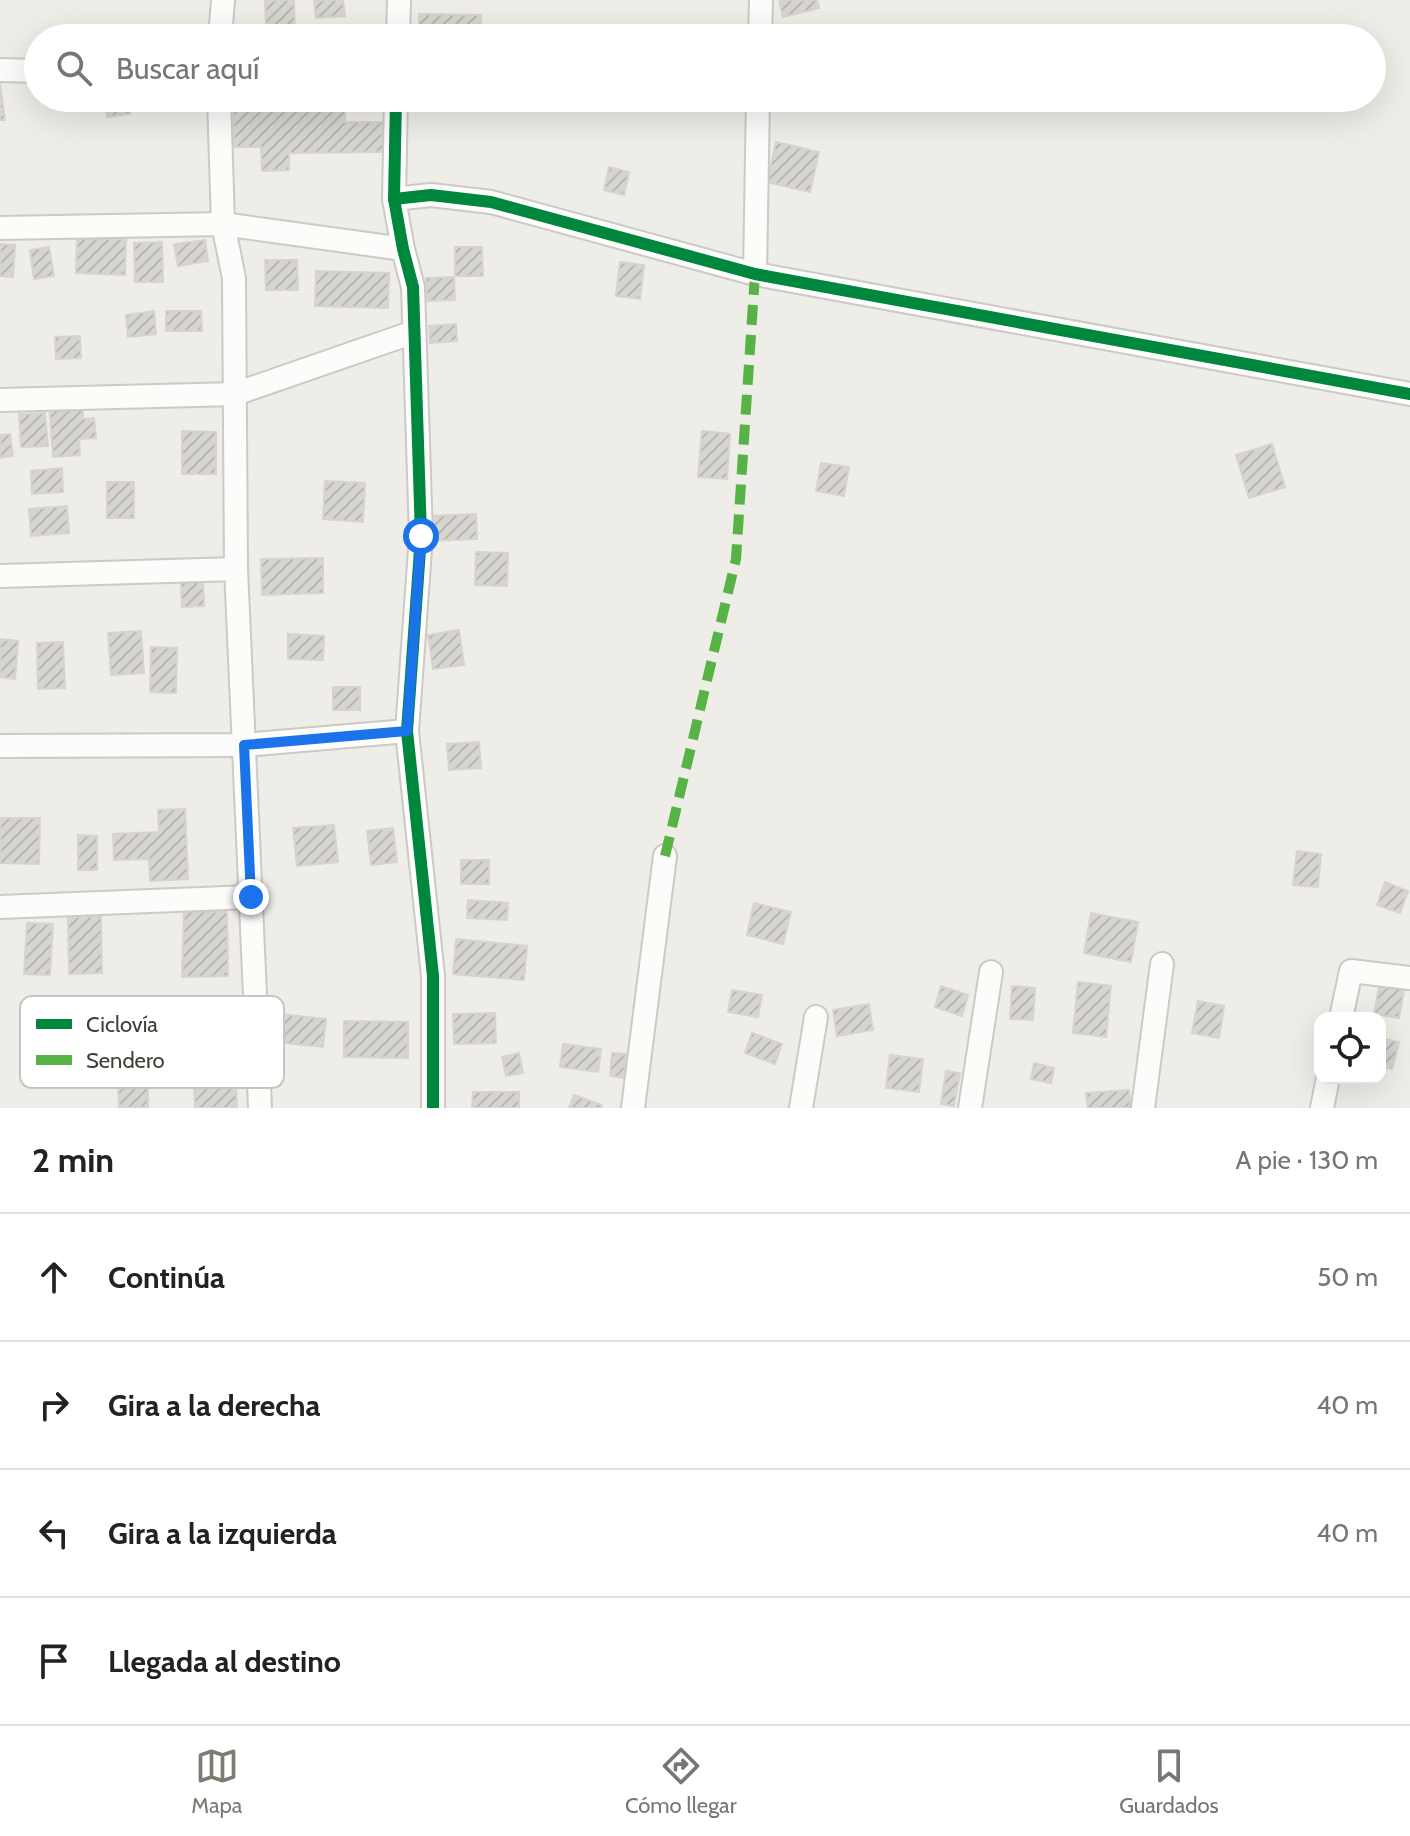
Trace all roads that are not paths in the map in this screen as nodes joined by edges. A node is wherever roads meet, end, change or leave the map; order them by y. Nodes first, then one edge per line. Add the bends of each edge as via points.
1 (223, 0) edge
2 (399, 0) edge
3 (761, 0) edge
4 (221, 24) edge
5 (398, 24) edge
6 (760, 24) edge
7 (0, 70) edge
8 (24, 71) edge
9 (219, 112) edge
10 (396, 112) edge
11 (758, 112) edge
12 (394, 199) junction
13 (223, 224) junction
14 (0, 228) edge
15 (403, 249) junction
16 (755, 274) junction
17 (414, 332) junction
18 (235, 394) junction
19 (1410, 394) edge
20 (0, 400) edge
21 (236, 569) junction
22 (0, 576) edge
23 (407, 731) junction
24 (244, 745) junction
25 (0, 746) edge
26 (665, 856) dead end
27 (251, 897) junction
28 (0, 907) edge
29 (1162, 964) dead end
30 (991, 972) dead end
31 (1410, 978) edge
32 (255, 996) edge
33 (1342, 1012) edge
34 (816, 1017) dead end
35 (1327, 1084) edge
36 (259, 1088) edge
37 (260, 1108) edge
38 (433, 1108) edge
39 (633, 1108) edge
40 (801, 1108) edge
41 (970, 1108) edge
42 (1143, 1108) edge
43 (1322, 1108) edge

1 - 4 street
2 - 5 street
3 - 6 street
7 - 8 street
9 - 13 street
10 - 12 street
11 - 16 street
12 - 15 street
12 - 16 street via 431,195 491,202
13 - 14 street
13 - 15 street
13 - 18 street via 234,278
15 - 17 street via 413,287
16 - 19 street
17 - 18 street
17 - 23 street via 421,536
18 - 20 street
18 - 21 street
21 - 22 street
21 - 24 street
23 - 24 street
23 - 38 street via 433,976
24 - 25 street
24 - 27 street
26 - 39 street
27 - 28 street
27 - 32 street
29 - 42 street
30 - 41 street
31 - 33 street via 1351,971
34 - 40 street
35 - 43 street
36 - 37 street

